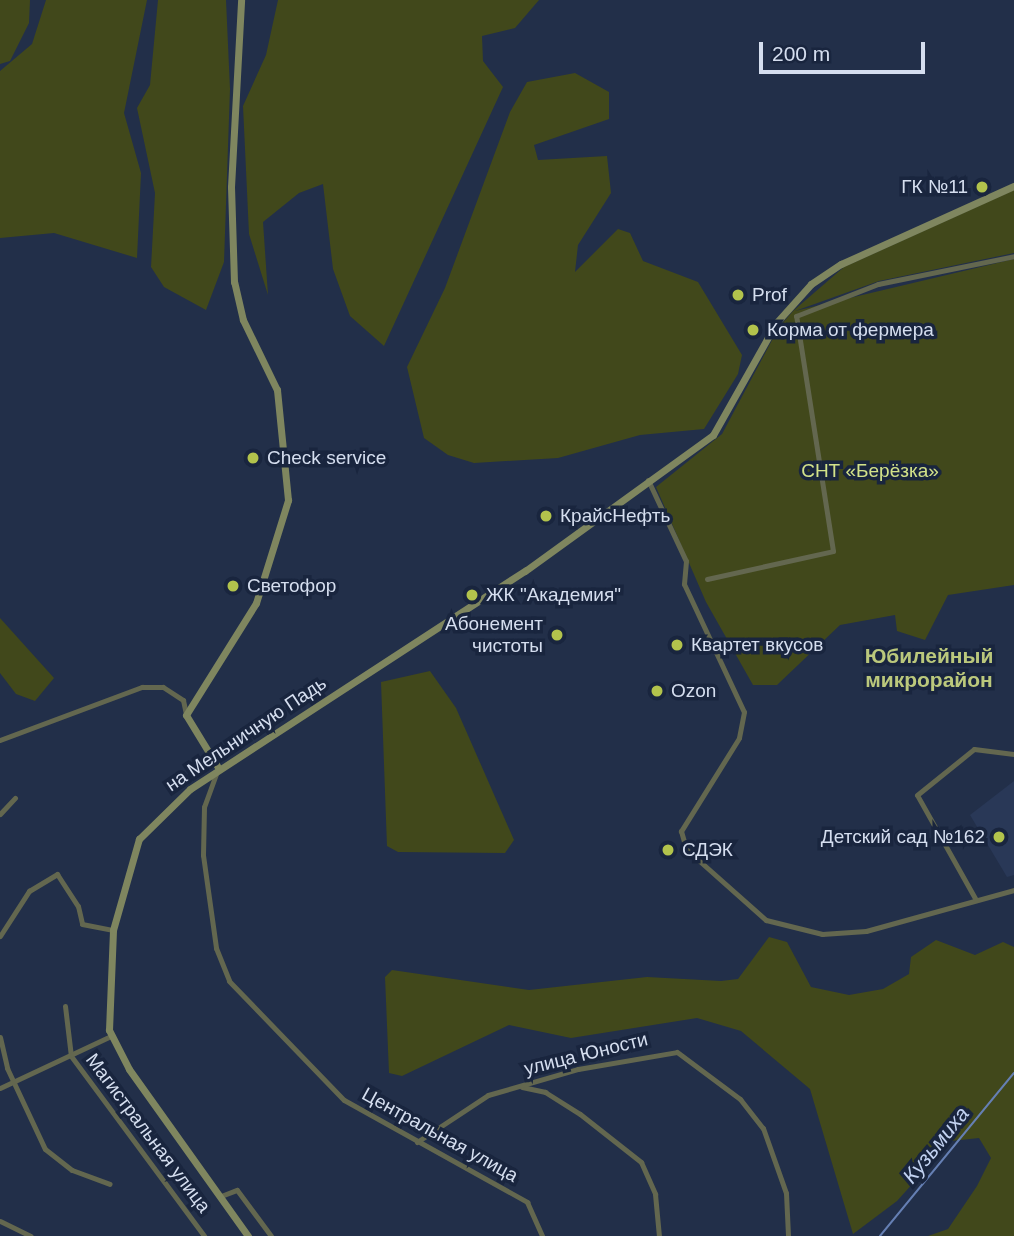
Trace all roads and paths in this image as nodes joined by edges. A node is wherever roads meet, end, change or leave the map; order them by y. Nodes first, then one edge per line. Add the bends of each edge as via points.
1 (241, 0) edge
2 (1014, 186) edge
3 (1014, 256) edge
4 (648, 481) junction
5 (707, 579) dead end
6 (186, 715) junction
7 (0, 740) edge
8 (1014, 754) edge
9 (218, 770) junction
10 (15, 798) dead end
11 (0, 814) edge
12 (1014, 890) edge
13 (976, 900) junction
14 (113, 930) junction
15 (0, 936) edge
16 (65, 1006) dead end
17 (111, 1036) junction
18 (0, 1037) edge
19 (71, 1056) junction
20 (14, 1081) junction
21 (520, 1087) junction
22 (0, 1088) edge
23 (416, 1142) junction
24 (110, 1184) dead end
25 (221, 1196) junction
26 (0, 1221) edge
27 (32, 1236) edge
28 (204, 1236) edge
29 (248, 1236) edge
30 (271, 1236) edge
31 (542, 1236) edge
32 (659, 1236) edge
33 (788, 1236) edge

1 - 6 street via 231,187 234,282 243,320 277,390 288,500 256,603
2 - 4 street, на Мельничную Падь via 841,264 811,284 776,323 713,435
3 - 5 street via 878,284 796,316 833,551
4 - 9 street, на Мельничную Падь via 541,560
4 - 13 street via 686,561 684,584 744,712 740,738 681,831 686,849 766,920 799,931 855,933
6 - 7 street via 183,700 163,687 142,687
6 - 9 street
8 - 13 street via 974,749 917,795
9 - 14 street, на Мельничную Падь via 174,802 139,839
9 - 23 street, Центральная улица via 204,807 203,855 221,965 242,997 344,1100
10 - 11 street
12 - 13 street
14 - 15 street via 82,924 78,906 57,874 29,891
14 - 17 street, на Мельничную Падь via 106,1007
16 - 19 street, Магистральная улица
17 - 19 street
17 - 25 street, на Мельничную Падь
18 - 20 street
19 - 20 street
19 - 28 street, Магистральная улица
20 - 22 street
20 - 24 street via 55,1161
21 - 23 street, улица Юности via 468,1106
21 - 32 street via 545,1092 641,1161 655,1194
21 - 33 street, улица Юности via 657,1052 685,1056 740,1099 763,1128 787,1201
23 - 31 street, Центральная улица via 527,1202
25 - 29 street, на Мельничную Падь
25 - 30 street via 237,1190
26 - 27 street

